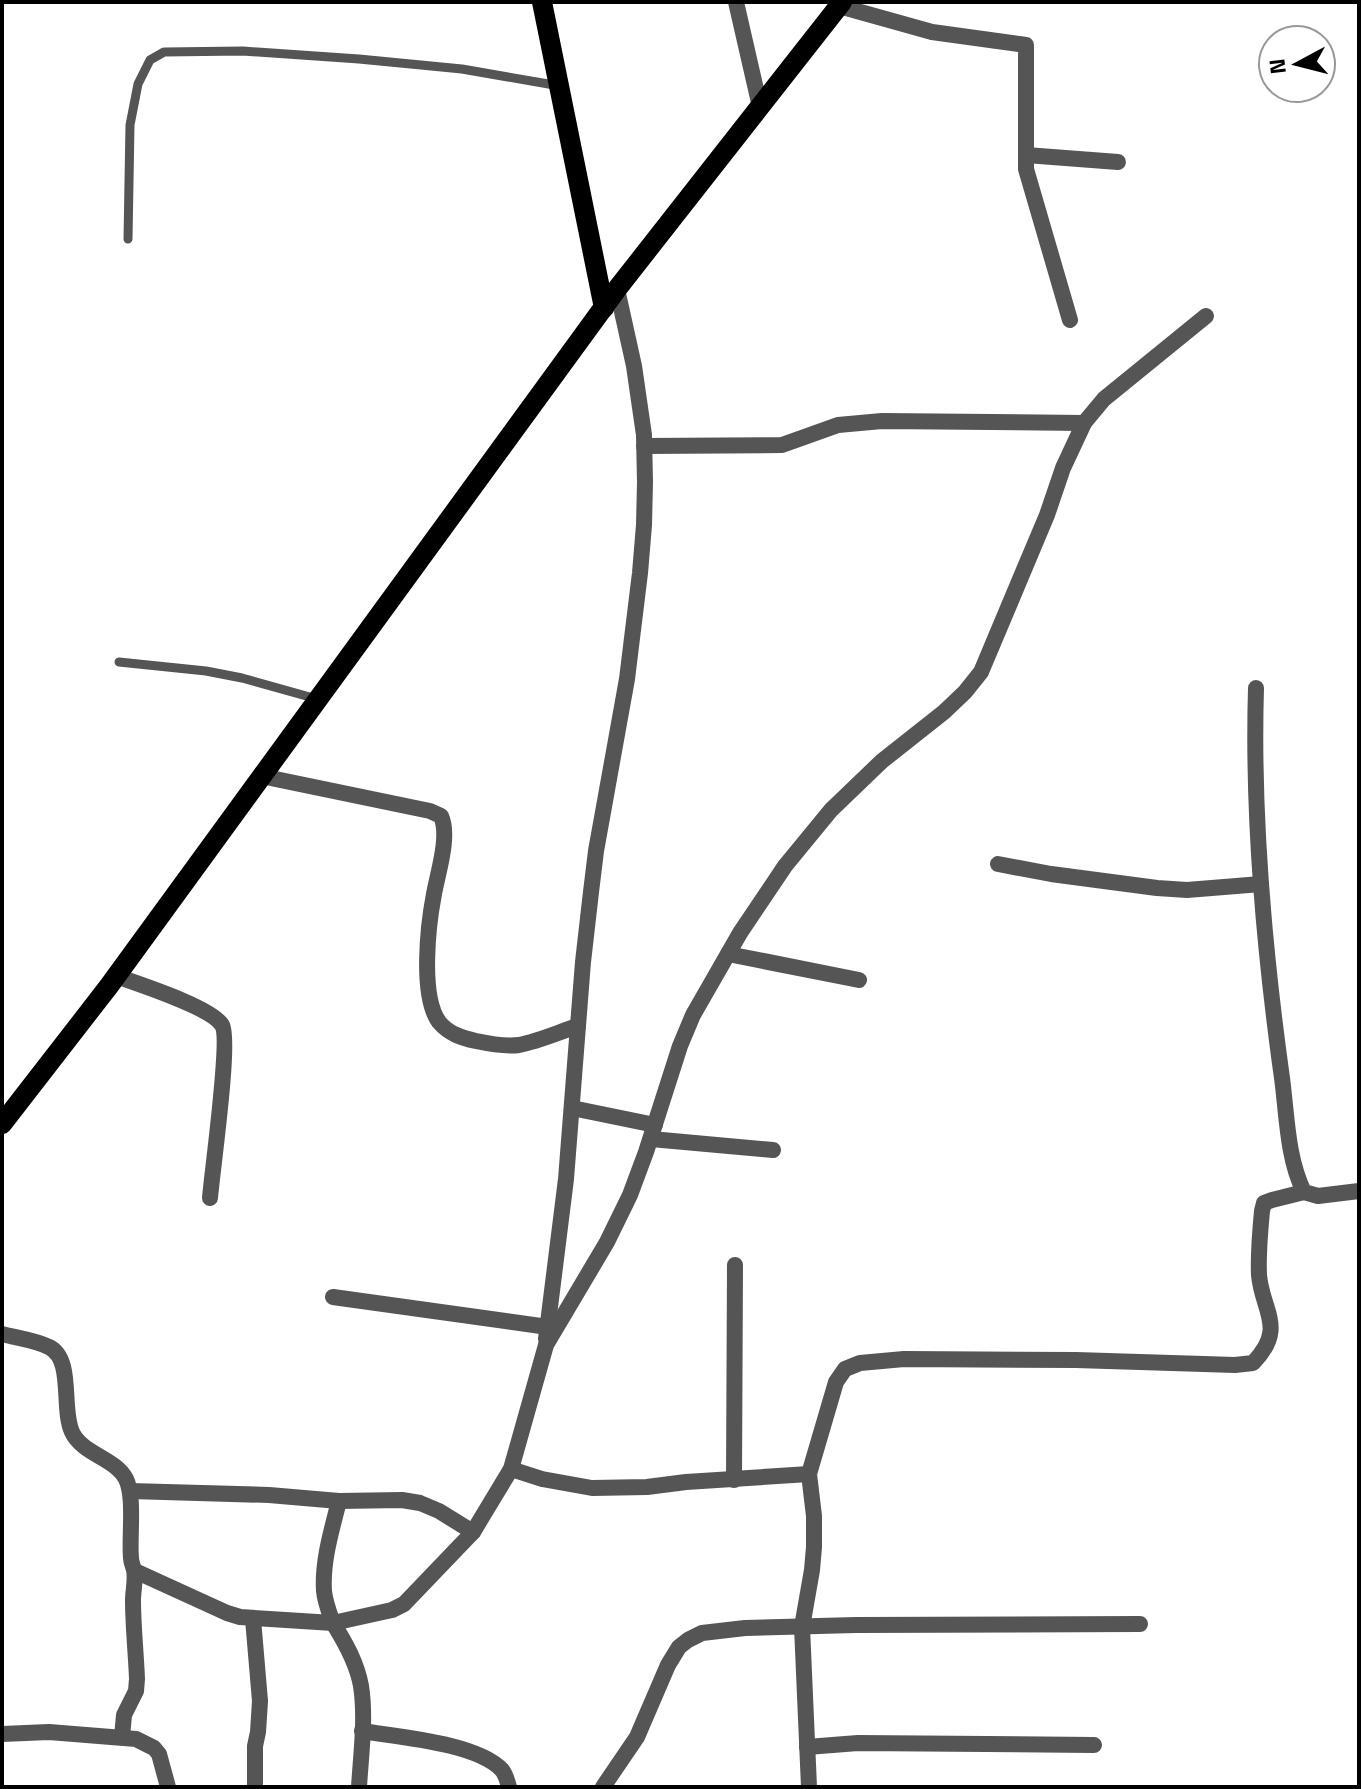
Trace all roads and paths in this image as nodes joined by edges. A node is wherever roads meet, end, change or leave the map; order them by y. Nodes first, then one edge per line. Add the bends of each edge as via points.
1 (542, 2) edge
2 (736, 2) edge
3 (841, 4) edge
4 (560, 86) junction
5 (760, 107) junction
6 (1026, 155) junction
7 (1118, 162) dead end
8 (128, 239) dead end
9 (617, 289) junction
10 (604, 308) junction
11 (1206, 316) dead end
12 (1070, 320) dead end
13 (1084, 423) junction
14 (644, 446) junction
15 (119, 662) dead end
16 (1256, 688) dead end
17 (317, 699) junction
18 (261, 776) junction
19 (998, 864) dead end
20 (1261, 884) junction
21 (728, 954) junction
22 (116, 976) junction
23 (859, 980) dead end
24 (578, 1026) junction
25 (572, 1108) junction
26 (2, 1124) edge
27 (653, 1132) junction
28 (773, 1150) dead end
29 (1359, 1191) edge
30 (1304, 1192) junction
31 (210, 1198) dead end
32 (735, 1265) dead end
33 (333, 1297) dead end
34 (548, 1327) junction
35 (2, 1334) edge
36 (546, 1345) junction
37 (511, 1469) junction
38 (809, 1474) junction
39 (734, 1480) junction
40 (130, 1491) junction
41 (339, 1501) junction
42 (473, 1532) junction
43 (135, 1571) junction
44 (253, 1619) junction
45 (333, 1623) junction
46 (1140, 1624) dead end
47 (802, 1627) junction
48 (362, 1731) junction
49 (2, 1734) edge
50 (122, 1737) junction
51 (1094, 1745) dead end
52 (807, 1747) junction
53 (168, 1787) edge
54 (255, 1787) edge
55 (359, 1787) edge
56 (509, 1787) edge
57 (603, 1787) edge
58 (809, 1787) edge

1 - 4 main road
2 - 5 street
3 - 5 main road
3 - 6 street via 932,32 1026,45
4 - 8 lane via 359,59 164,52 150,60 135,98
4 - 10 main road
5 - 9 main road
6 - 7 street
6 - 12 street
9 - 10 main road
9 - 14 street
10 - 17 main road
11 - 13 street via 1104,399
13 - 14 street via 882,421 838,425 782,445
13 - 21 street via 981,672 944,712 871,770 831,810 785,866
14 - 24 street via 640,573 596,851
15 - 17 lane via 206,671
16 - 20 street via 1254,778
17 - 18 main road
18 - 22 main road
18 - 24 street via 441,816 444,838 427,950 432,1004 437,1020 450,1033 504,1046
19 - 20 street via 1157,888
20 - 30 street via 1290,1142
21 - 23 street
21 - 27 street via 693,1015
22 - 26 main road
22 - 31 street via 191,1005 224,1028
24 - 25 street
25 - 27 street
25 - 34 street
27 - 28 street
27 - 36 street via 607,1242
29 - 30 street via 1318,1196
30 - 38 street via 1264,1203 1259,1274 1271,1327 1253,1363 860,1363 845,1369 836,1382
32 - 39 street
33 - 34 street
34 - 36 street
35 - 40 street via 54,1350 64,1368 70,1429 120,1470
36 - 37 street
37 - 39 street via 592,1488
37 - 42 street
38 - 39 street
38 - 47 street via 814,1547
40 - 41 street
40 - 43 street
41 - 42 street via 420,1503
41 - 45 street via 324,1591
42 - 45 street via 404,1604
43 - 44 street via 227,1613
43 - 50 street via 137,1679
44 - 45 street
44 - 54 street via 260,1701
45 - 48 street via 361,1686
46 - 47 street
47 - 52 street
47 - 57 street via 702,1633 679,1647 637,1737
48 - 55 street
48 - 56 street via 432,1742 487,1758 503,1771
49 - 50 street
50 - 53 street via 154,1748
51 - 52 street
52 - 58 street

